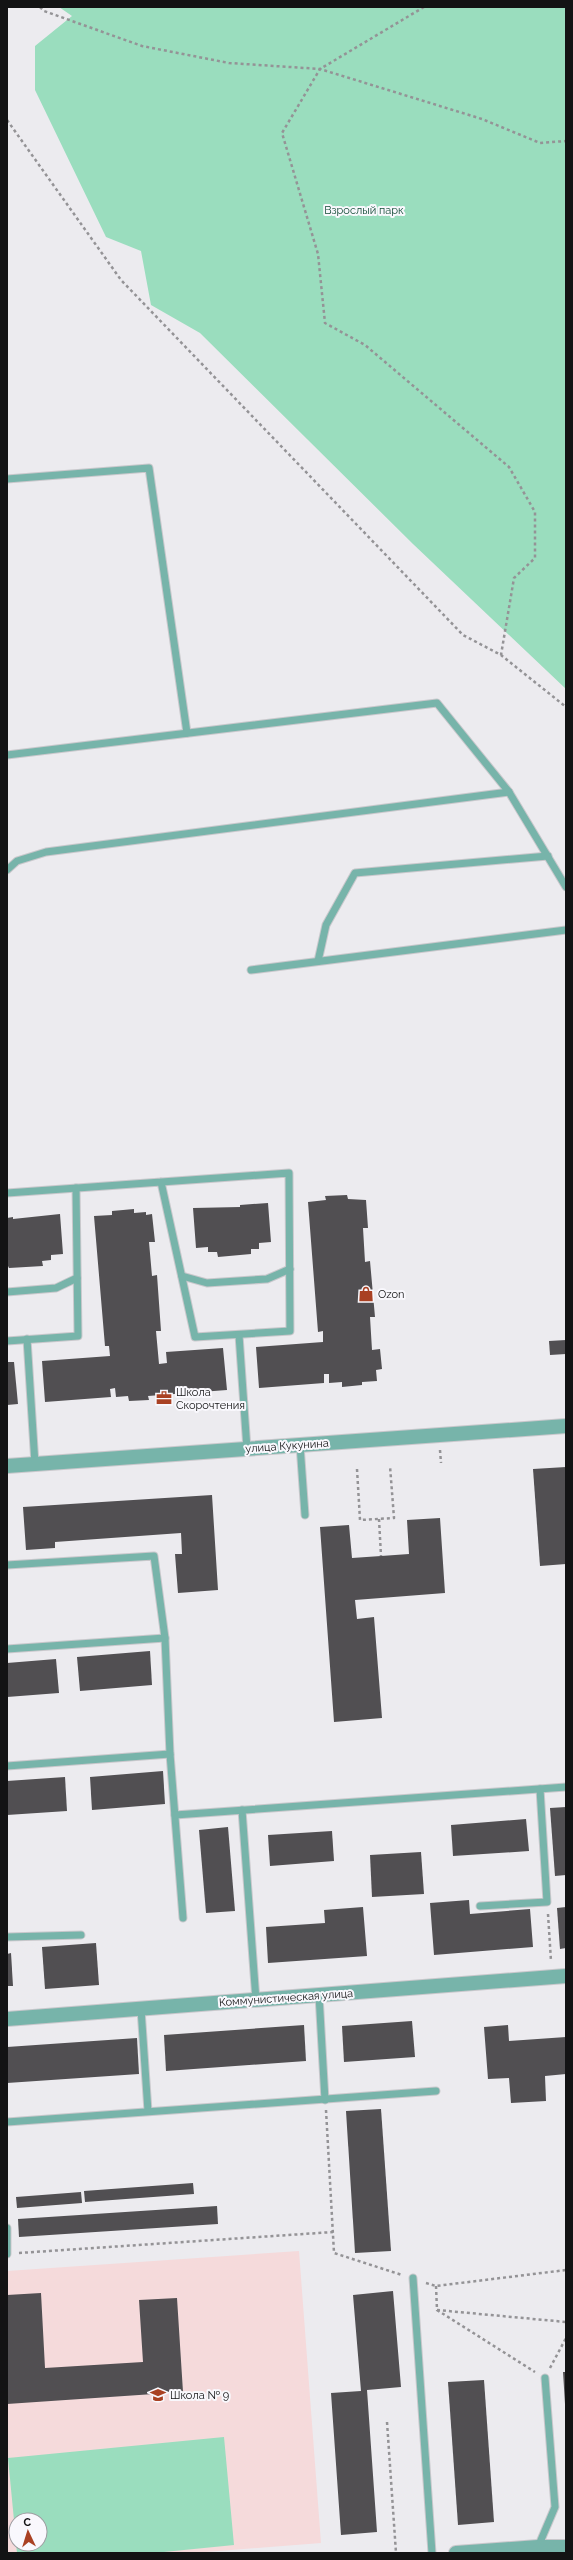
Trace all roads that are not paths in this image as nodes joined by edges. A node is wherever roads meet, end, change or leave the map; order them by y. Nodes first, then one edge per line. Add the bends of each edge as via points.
1 (7, 479) edge
2 (187, 733) junction
3 (7, 755) edge
4 (509, 792) junction
5 (548, 856) junction
6 (7, 870) edge
7 (566, 887) edge
8 (566, 930) edge
9 (318, 961) junction
10 (251, 970) dead end
11 (162, 1182) junction
12 (76, 1188) junction
13 (7, 1193) edge
14 (290, 1269) junction
15 (182, 1276) junction
16 (77, 1278) junction
17 (7, 1292) edge
18 (239, 1334) junction
19 (27, 1340) junction
20 (7, 1341) edge
21 (566, 1426) edge
22 (300, 1445) junction
23 (247, 1449) junction
24 (35, 1464) junction
25 (7, 1466) edge
26 (305, 1515) dead end
27 (7, 1565) edge
28 (165, 1638) junction
29 (7, 1649) edge
30 (170, 1754) junction
31 (7, 1766) edge
32 (566, 1787) edge
33 (540, 1789) junction
34 (242, 1810) junction
35 (175, 1815) junction
36 (480, 1906) dead end
37 (183, 1918) dead end
38 (81, 1935) dead end
39 (7, 1937) edge
40 (566, 1976) edge
41 (319, 1995) junction
42 (256, 2000) junction
43 (141, 2009) junction
44 (7, 2019) edge
45 (436, 2091) dead end
46 (325, 2100) junction
47 (148, 2112) junction
48 (7, 2122) edge
49 (7, 2228) edge
50 (8, 2254) edge
51 (413, 2278) road end
52 (545, 2378) road end
53 (538, 2546) junction
54 (566, 2547) edge
55 (432, 2553) edge
56 (456, 2553) edge

1 - 2 lane via 149,468
2 - 3 lane
2 - 4 lane via 437,703
4 - 5 lane
4 - 6 lane via 46,852 17,861
5 - 7 lane
5 - 9 lane via 355,873 326,925
8 - 9 lane
9 - 10 lane
11 - 12 lane
11 - 14 lane via 289,1173
11 - 15 lane
12 - 13 lane
12 - 16 lane
14 - 15 lane via 267,1279 207,1283
14 - 18 lane via 290,1331
15 - 18 lane via 195,1337
16 - 17 lane via 56,1288
16 - 19 lane via 78,1336
18 - 23 lane
19 - 20 lane
19 - 24 lane
21 - 22 street, улица Кукунина
22 - 23 street, улица Кукунина
22 - 26 lane
23 - 24 street, улица Кукунина
24 - 25 street, улица Кукунина
27 - 28 lane via 154,1556
28 - 29 lane
28 - 30 lane
30 - 31 lane
30 - 35 lane
32 - 33 lane
33 - 34 lane
33 - 36 lane via 547,1902
34 - 35 lane
34 - 42 lane
35 - 37 lane
38 - 39 lane
40 - 41 street, Коммунистическая улица
41 - 42 street, Коммунистическая улица
41 - 46 lane
42 - 43 street, Коммунистическая улица
43 - 44 street, Коммунистическая улица
43 - 47 lane
45 - 46 lane
46 - 47 lane
47 - 48 lane
49 - 50 lane
51 - 55 lane
52 - 53 lane via 555,2506
53 - 54 street
53 - 56 street

